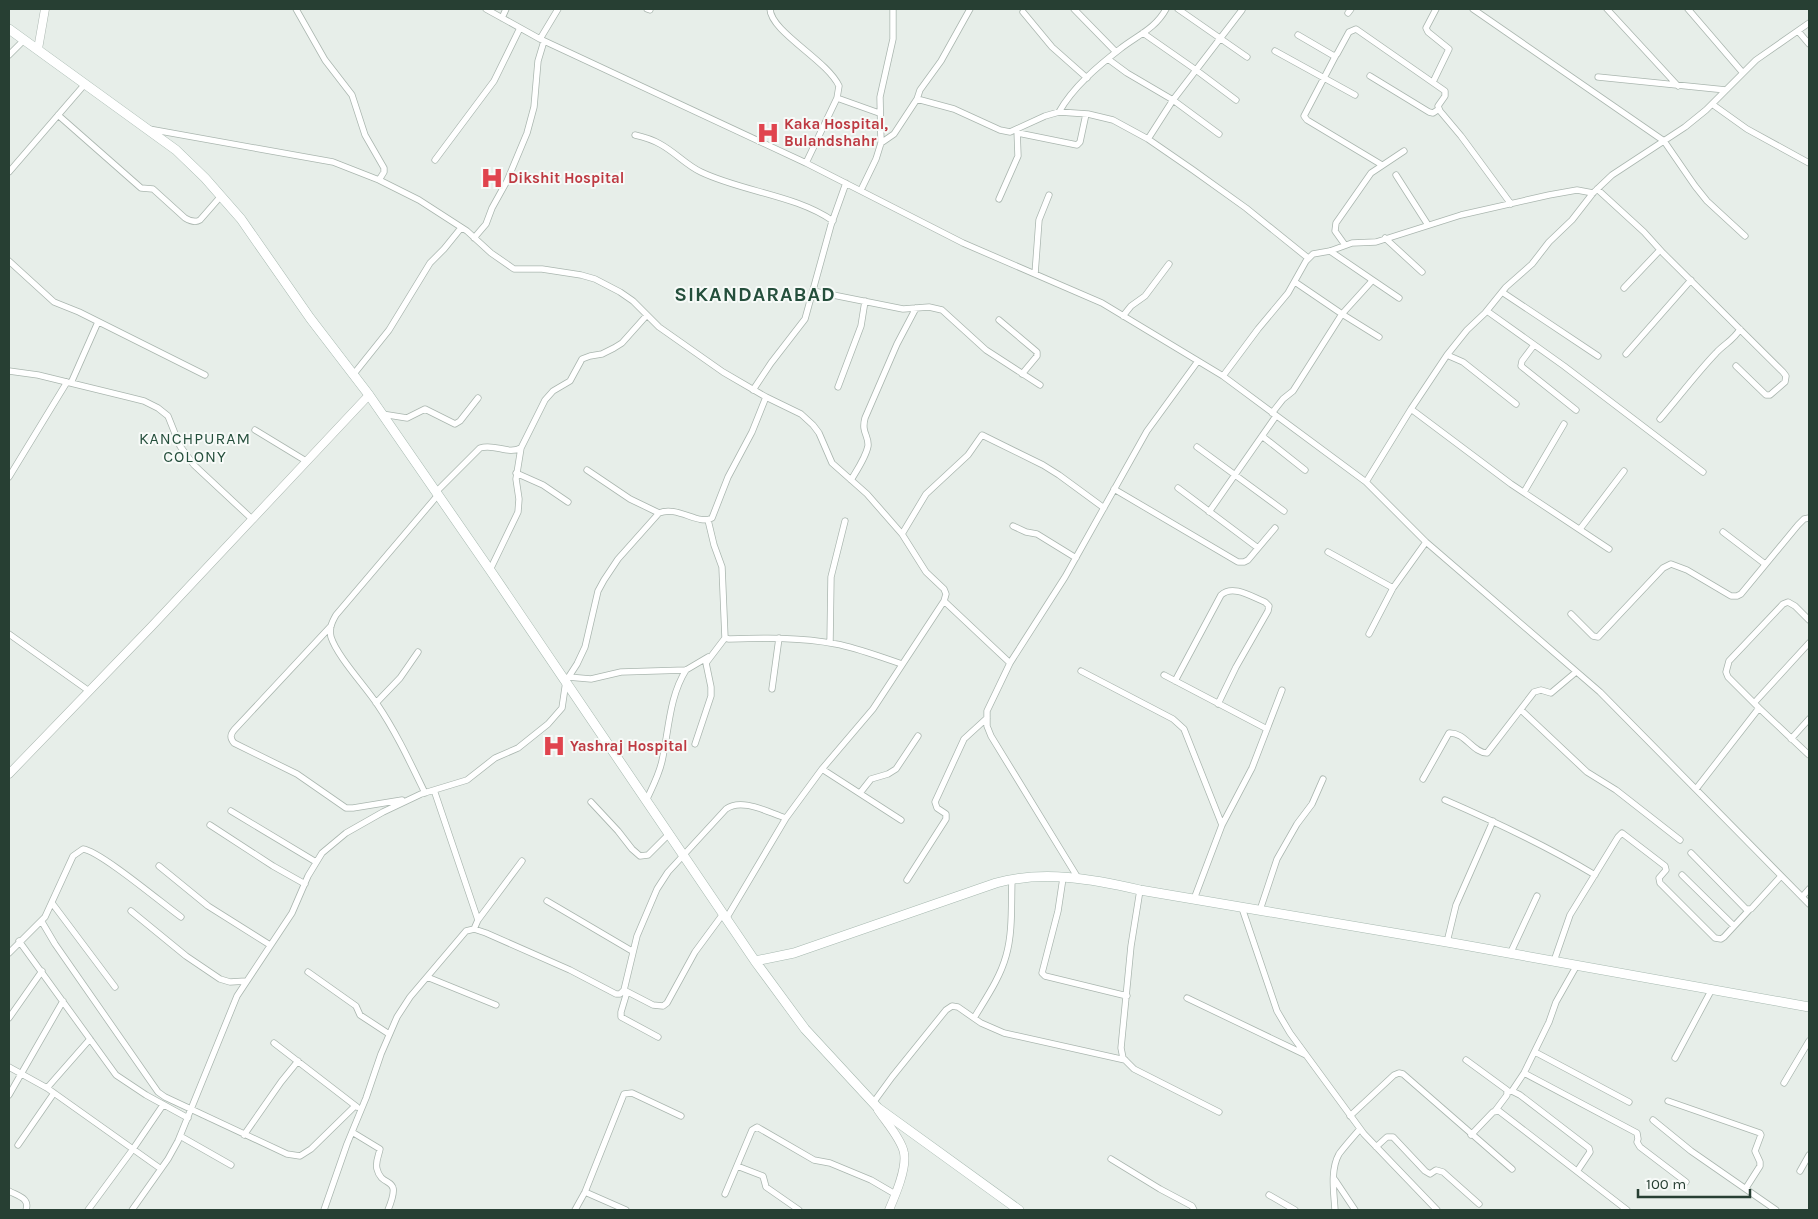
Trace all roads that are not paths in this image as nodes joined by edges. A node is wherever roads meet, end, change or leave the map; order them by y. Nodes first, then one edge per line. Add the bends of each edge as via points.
1 (45, 9) edge
2 (296, 9) edge
3 (486, 9) edge
4 (506, 9) edge
5 (558, 9) edge
6 (770, 9) edge
7 (893, 9) edge
8 (970, 9) edge
9 (1074, 9) edge
10 (1166, 9) edge
11 (1178, 9) edge
12 (1436, 9) edge
13 (1473, 9) edge
14 (1607, 9) edge
15 (1688, 9) edge
16 (1242, 10) dead end
17 (1023, 12) dead end
18 (502, 18) junction
19 (1809, 24) edge
20 (520, 28) junction
21 (9, 29) edge
22 (1798, 31) junction
23 (1143, 33) junction
24 (1298, 35) dead end
25 (1220, 38) junction
26 (24, 40) junction
27 (542, 40) junction
28 (1809, 44) edge
29 (38, 49) junction
30 (1275, 50) dead end
31 (1116, 52) junction
32 (9, 55) edge
33 (1336, 55) junction
34 (1247, 57) dead end
35 (1108, 59) junction
36 (1196, 70) junction
37 (1743, 72) junction
38 (1370, 76) dead end
39 (1324, 77) junction
40 (1598, 77) dead end
41 (1087, 78) junction
42 (1433, 82) junction
43 (85, 84) junction
44 (1678, 86) junction
45 (1726, 90) junction
46 (1355, 95) dead end
47 (837, 98) junction
48 (917, 99) junction
49 (1173, 100) junction
50 (1236, 100) dead end
51 (1713, 102) junction
52 (1438, 109) junction
53 (1059, 112) junction
54 (879, 113) junction
55 (1086, 114) junction
56 (58, 115) junction
57 (146, 128) junction
58 (1018, 131) junction
59 (1219, 134) dead end
60 (635, 135) dead end
61 (1148, 139) junction
62 (1664, 141) junction
63 (881, 143) junction
64 (1404, 151) dead end
65 (435, 160) dead end
66 (1809, 163) edge
67 (806, 164) junction
68 (1382, 165) junction
69 (9, 172) edge
70 (1396, 175) dead end
71 (379, 180) junction
72 (846, 183) junction
73 (861, 190) junction
74 (1595, 191) junction
75 (1049, 195) dead end
76 (221, 196) junction
77 (999, 198) dead end
78 (1511, 204) junction
79 (833, 220) junction
80 (1428, 225) junction
81 (462, 228) junction
82 (1746, 236) dead end
83 (474, 238) junction
84 (1385, 238) junction
85 (1345, 245) junction
86 (1660, 250) junction
87 (1330, 251) junction
88 (1308, 258) junction
89 (9, 261) edge
90 (1169, 264) dead end
91 (1422, 272) dead end
92 (1035, 274) junction
93 (1370, 279) junction
94 (1691, 280) junction
95 (1295, 282) junction
96 (1624, 288) dead end
97 (813, 291) junction
98 (1502, 292) junction
99 (1400, 298) dead end
100 (865, 301) junction
101 (916, 308) junction
102 (1487, 311) junction
103 (1342, 314) junction
104 (647, 316) junction
105 (1123, 316) junction
106 (999, 320) dead end
107 (98, 322) junction
108 (1740, 329) junction
109 (1379, 337) dead end
110 (1534, 345) junction
111 (1626, 354) dead end
112 (1447, 355) junction
113 (1598, 356) dead end
114 (1198, 361) junction
115 (1736, 366) dead end
116 (9, 371) edge
117 (1022, 374) junction
118 (205, 375) dead end
119 (353, 375) junction
120 (1223, 376) junction
121 (69, 383) junction
122 (1040, 385) dead end
123 (838, 387) dead end
124 (753, 390) junction
125 (369, 395) junction
126 (766, 397) junction
127 (478, 398) dead end
128 (1516, 404) dead end
129 (1410, 409) junction
130 (1576, 410) dead end
131 (382, 414) junction
132 (1274, 414) junction
133 (1660, 419) dead end
134 (1564, 424) dead end
135 (255, 430) dead end
136 (1262, 436) junction
137 (1197, 447) dead end
138 (521, 448) junction
139 (306, 461) junction
140 (587, 470) dead end
141 (1305, 470) dead end
142 (1624, 471) dead end
143 (1702, 472) dead end
144 (516, 473) junction
145 (1235, 475) junction
146 (9, 477) edge
147 (851, 480) junction
148 (1366, 482) junction
149 (1178, 488) dead end
150 (1114, 489) junction
151 (1524, 492) junction
152 (437, 493) junction
153 (568, 502) dead end
154 (1104, 508) junction
155 (1284, 511) dead end
156 (1209, 512) junction
157 (659, 513) junction
158 (1809, 518) edge
159 (252, 519) junction
160 (708, 520) junction
161 (844, 521) dead end
162 (1013, 526) dead end
163 (1275, 528) dead end
164 (1580, 529) junction
165 (1723, 532) dead end
166 (902, 534) junction
167 (1426, 542) junction
168 (1258, 548) junction
169 (1609, 549) dead end
170 (1328, 552) dead end
171 (1076, 558) junction
172 (1765, 564) junction
173 (490, 570) junction
174 (1393, 588) junction
175 (944, 601) junction
176 (1571, 614) dead end
177 (1809, 620) edge
178 (331, 626) junction
179 (9, 634) edge
180 (1369, 634) dead end
181 (725, 638) junction
182 (779, 638) junction
183 (830, 643) junction
184 (1809, 643) edge
185 (418, 652) dead end
186 (708, 657) junction
187 (1010, 663) junction
188 (902, 664) junction
189 (686, 670) junction
190 (1081, 671) dead end
191 (1576, 672) junction
192 (1164, 675) dead end
193 (567, 679) junction
194 (1175, 681) junction
195 (772, 689) dead end
196 (1282, 690) dead end
197 (89, 691) junction
198 (1755, 702) junction
199 (376, 703) junction
200 (1218, 704) junction
201 (1759, 708) junction
202 (1521, 710) junction
203 (987, 718) junction
204 (1809, 719) edge
205 (1267, 729) junction
206 (918, 736) dead end
207 (1792, 739) junction
208 (695, 744) dead end
209 (1809, 755) edge
210 (10, 769) edge
211 (822, 769) junction
212 (1322, 779) dead end
213 (1423, 779) dead end
214 (434, 790) junction
215 (1696, 790) junction
216 (425, 793) junction
217 (860, 793) junction
218 (409, 799) junction
219 (1445, 800) dead end
220 (646, 801) junction
221 (591, 802) dead end
222 (231, 811) dead end
223 (786, 818) junction
224 (902, 820) dead end
225 (1493, 821) junction
226 (210, 826) dead end
227 (1222, 826) junction
228 (669, 834) junction
229 (1680, 840) dead end
230 (1691, 853) dead end
231 (683, 856) junction
232 (522, 861) dead end
233 (316, 862) junction
234 (159, 866) dead end
235 (1595, 875) junction
236 (1682, 875) dead end
237 (1782, 876) junction
238 (1063, 878) junction
239 (1078, 878) junction
240 (1012, 879) junction
241 (906, 880) dead end
242 (305, 884) junction
243 (1809, 889) edge
244 (1140, 890) junction
245 (1538, 896) dead end
246 (1802, 897) junction
247 (1194, 899) junction
248 (547, 901) dead end
249 (52, 903) junction
250 (1809, 904) edge
251 (1242, 908) junction
252 (1260, 910) junction
253 (1749, 910) junction
254 (131, 911) dead end
255 (724, 916) junction
256 (181, 917) dead end
257 (478, 920) junction
258 (39, 923) junction
259 (1734, 926) junction
260 (474, 929) junction
261 (19, 942) junction
262 (1447, 942) junction
263 (270, 946) junction
264 (632, 951) junction
265 (9, 953) edge
266 (1510, 954) junction
267 (755, 961) junction
268 (1554, 962) junction
269 (1576, 965) junction
270 (42, 972) junction
271 (308, 972) dead end
272 (427, 977) junction
273 (246, 981) junction
274 (115, 988) dead end
275 (1712, 989) junction
276 (626, 991) junction
277 (1127, 996) junction
278 (1186, 998) dead end
279 (63, 1001) junction
280 (496, 1005) dead end
281 (1809, 1007) edge
282 (9, 1018) edge
283 (974, 1018) junction
284 (389, 1034) junction
285 (658, 1037) dead end
286 (90, 1039) junction
287 (1809, 1042) edge
288 (274, 1043) dead end
289 (1535, 1052) junction
290 (1308, 1056) junction
291 (1675, 1058) dead end
292 (1125, 1060) junction
293 (1466, 1060) dead end
294 (298, 1061) junction
295 (9, 1067) edge
296 (1524, 1073) junction
297 (20, 1074) junction
298 (1784, 1083) dead end
299 (48, 1088) junction
300 (1510, 1092) junction
301 (54, 1093) junction
302 (9, 1095) edge
303 (1668, 1101) dead end
304 (1629, 1102) dead end
305 (163, 1105) junction
306 (875, 1106) junction
307 (358, 1108) junction
308 (1495, 1111) junction
309 (1219, 1112) dead end
310 (190, 1114) junction
311 (681, 1116) dead end
312 (1350, 1116) junction
313 (1653, 1120) dead end
314 (1360, 1129) junction
315 (352, 1132) junction
316 (244, 1135) junction
317 (1471, 1135) junction
318 (180, 1136) junction
319 (18, 1145) dead end
320 (1376, 1147) junction
321 (133, 1149) junction
322 (1809, 1155) edge
323 (1111, 1159) dead end
324 (231, 1165) dead end
325 (737, 1166) junction
326 (161, 1169) junction
327 (1512, 1169) dead end
328 (1578, 1170) junction
329 (1800, 1171) dead end
330 (1334, 1178) junction
331 (1686, 1182) dead end
332 (1746, 1188) junction
333 (897, 1190) junction
334 (9, 1191) edge
335 (585, 1192) junction
336 (725, 1194) dead end
337 (1269, 1195) dead end
338 (1479, 1204) dead end
339 (26, 1210) edge
340 (88, 1210) edge
341 (132, 1210) edge
342 (324, 1210) edge
343 (388, 1210) edge
344 (576, 1210) edge
345 (626, 1210) edge
346 (799, 1210) edge
347 (890, 1210) edge
348 (1019, 1210) edge
349 (1194, 1210) edge
350 (1295, 1210) edge
351 (1335, 1210) edge
352 (1355, 1210) edge
353 (1437, 1210) edge
354 (1627, 1210) edge
355 (1776, 1210) edge

1 - 29 street
2 - 71 street via 325,60 352,95 365,135 384,168
3 - 18 street
4 - 18 street
5 - 27 street
6 - 47 street via 774,19 837,82
7 - 54 street via 893,39
8 - 48 street
9 - 31 street
10 - 23 street via 1158,22
11 - 25 street
12 - 42 street via 1426,28 1449,49
13 - 62 street
14 - 44 street
15 - 37 street
16 - 25 street
17 - 41 street via 1052,47
18 - 20 street
19 - 22 street
20 - 27 street
20 - 65 street via 494,80
21 - 26 main road
22 - 28 street
22 - 37 street
23 - 31 street
23 - 36 street
24 - 33 street
25 - 34 street
25 - 36 street
26 - 29 main road
26 - 32 street
27 - 67 street
27 - 83 street via 534,107 527,133 486,224
29 - 43 main road
30 - 39 street
31 - 35 street
33 - 39 street
33 - 42 street via 1349,32 1356,29
35 - 41 street
35 - 49 street
36 - 49 street
36 - 50 street
37 - 45 street
38 - 52 street via 1429,112 1434,113
39 - 46 street
39 - 68 street via 1304,118
40 - 44 street
41 - 53 street
42 - 52 street via 1446,94
43 - 56 street
43 - 57 main road
44 - 45 street
45 - 51 street
47 - 54 street
47 - 67 street
48 - 58 street via 959,111 1005,132
48 - 63 street via 894,134
49 - 59 street
49 - 61 street
51 - 62 street
51 - 66 street via 1747,130
52 - 78 street
53 - 55 street
53 - 58 street
54 - 63 street
55 - 58 street via 1077,145
55 - 61 street via 1112,120
56 - 69 street
56 - 76 street via 141,188 153,189 191,221 200,220
57 - 71 street via 333,162
57 - 76 main road via 176,150
58 - 77 street via 1018,156
60 - 79 street via 660,144 702,172 742,188 814,209
61 - 88 street via 1246,208
62 - 74 street via 1612,175
62 - 82 street via 1694,186
63 - 73 street
64 - 68 street
67 - 72 street
68 - 85 street via 1367,178 1336,223 1335,231
70 - 80 street
71 - 81 street via 419,200
72 - 73 street
72 - 79 street
73 - 92 street via 963,243
74 - 78 street via 1577,190
74 - 86 street via 1644,232
74 - 98 street via 1532,264
75 - 92 street via 1039,220
76 - 119 main road
78 - 80 street
79 - 97 street
80 - 84 street
81 - 83 street
81 - 119 street via 430,263 389,330
83 - 104 street via 514,269 542,269 595,279 627,296
84 - 85 street
84 - 91 street
85 - 87 street
86 - 94 street
86 - 96 street
87 - 88 street via 1317,252
87 - 93 street
88 - 95 street
89 - 107 street via 54,302
90 - 105 street via 1145,296
92 - 105 street via 1102,303
93 - 99 street
93 - 103 street via 1370,284
94 - 108 street
94 - 111 street
95 - 103 street
95 - 120 street
97 - 100 street
97 - 124 street via 802,324
98 - 102 street
98 - 113 street
100 - 101 street via 903,309
100 - 123 street via 860,331
101 - 117 street via 942,310 986,350
101 - 147 street via 865,418 863,428 868,448
102 - 110 street
102 - 112 street
103 - 109 street
103 - 132 street via 1293,391 1283,399
104 - 124 street
104 - 138 street via 622,343 602,354 582,359 570,381 545,400
105 - 114 street
106 - 117 street via 1037,352
107 - 118 street
107 - 121 street
108 - 115 street via 1783,372 1785,382 1766,395
108 - 133 street
110 - 130 street via 1521,366
110 - 143 street
112 - 128 street via 1462,362
112 - 129 street
114 - 120 street
114 - 150 street via 1147,431
116 - 121 street
117 - 122 street
119 - 125 main road
120 - 132 street
121 - 146 street
121 - 159 street via 144,401 164,412 180,446 194,465
124 - 126 street
125 - 131 main road
125 - 139 street
126 - 147 street via 808,419 819,433 832,463
126 - 160 street via 713,516
127 - 131 street via 455,424 425,409 407,418
129 - 148 street
129 - 151 street
131 - 152 main road
132 - 136 street
132 - 148 street
134 - 151 street
135 - 139 street
136 - 141 street
136 - 145 street
137 - 145 street
138 - 144 street
138 - 152 street via 511,452 490,446 480,448
139 - 159 street
140 - 157 street via 630,500
142 - 164 street
144 - 153 street via 543,485
144 - 173 street via 518,512
145 - 155 street
145 - 156 street
147 - 166 street
148 - 167 street
149 - 156 street
150 - 154 street
150 - 168 street via 1238,562 1244,562
151 - 164 street
152 - 173 main road
152 - 178 street via 336,615
154 - 166 street via 1059,475 982,435 968,455 926,494
154 - 171 street
156 - 168 street
157 - 160 street via 673,511
157 - 193 street via 618,559 604,580 585,647
158 - 172 street via 1798,525
159 - 197 street
160 - 181 street via 722,567
161 - 183 street via 831,577
162 - 171 street via 1037,534
163 - 168 street
164 - 169 street
165 - 172 street
166 - 175 street via 926,572 946,591
167 - 174 street
167 - 191 street
170 - 174 street
171 - 187 street
172 - 176 street via 1737,596 1731,596 1677,565 1667,566 1598,637
173 - 193 main road
174 - 180 street
175 - 187 street
175 - 188 street
177 - 198 street via 1795,606 1788,602 1783,604 1729,661 1728,677
178 - 199 street via 331,637 337,649
178 - 218 street via 234,730 232,740 280,764 346,808
179 - 197 street
181 - 182 street
181 - 186 street
182 - 183 street
182 - 195 street
183 - 188 street
184 - 198 street
185 - 199 street via 400,678
186 - 189 street
186 - 208 street via 711,696
187 - 203 street
188 - 211 street via 872,709
189 - 193 street via 621,672 591,679
189 - 220 street via 676,689 660,767
190 - 227 street via 1173,719 1184,728
191 - 202 street via 1552,693 1537,690
191 - 215 street via 1600,692
192 - 194 street
193 - 214 street via 562,708 542,729 467,780
193 - 220 main road
194 - 200 street
194 - 200 street via 1225,591 1234,590 1266,602 1268,611
196 - 205 street
197 - 210 street
198 - 201 street
199 - 216 street
200 - 205 street
201 - 207 street
201 - 215 street
202 - 213 street via 1487,753 1450,733
202 - 229 street via 1587,772 1616,790
203 - 239 street via 991,736
203 - 241 street via 960,745 936,802 937,808 946,814 946,819
204 - 207 street
205 - 227 street via 1252,768
206 - 217 street via 896,769 871,779
207 - 209 street
211 - 217 street
211 - 223 street
212 - 252 street via 1312,804 1277,859
214 - 216 street
214 - 257 street
215 - 237 street
216 - 218 street
217 - 224 street
218 - 233 street via 346,833
219 - 225 street
220 - 228 main road
221 - 228 street via 640,856 648,855
222 - 233 street
223 - 231 street via 745,805 731,806
223 - 255 street
225 - 235 street via 1556,851
225 - 262 street via 1456,905
226 - 242 street
227 - 247 street
228 - 231 main road
230 - 253 street
231 - 255 main road
231 - 264 street via 657,889
232 - 257 street
233 - 242 street
234 - 263 street via 208,906
235 - 259 street via 1620,834 1625,834 1665,866 1660,883 1715,938 1721,939
235 - 268 street via 1570,915
236 - 259 street
237 - 246 street
237 - 253 street
238 - 239 main road
238 - 240 main road
238 - 277 street via 1042,973
239 - 244 main road
240 - 267 main road via 794,953
240 - 283 street via 1006,956 994,985
242 - 263 street via 292,913
243 - 246 street
244 - 247 main road
244 - 277 street
245 - 266 street
246 - 250 street
247 - 251 main road
248 - 264 street
249 - 256 street via 73,856 83,849 117,869
249 - 258 street
249 - 274 street
251 - 252 main road
251 - 290 street via 1277,1011
252 - 262 main road
253 - 259 street
254 - 273 street via 220,979
255 - 267 main road
255 - 276 street via 695,952 667,1003 653,1005
257 - 260 street
258 - 261 street
258 - 310 street via 153,1086
260 - 272 street via 460,937
260 - 276 street via 570,970 616,994
261 - 265 street
261 - 270 street
262 - 266 main road
263 - 273 street
264 - 276 street
266 - 268 main road
267 - 306 main road via 805,1029
268 - 269 main road
269 - 275 main road
269 - 289 street
270 - 279 street
270 - 282 street
271 - 284 street via 356,1006 360,1015
272 - 280 street
272 - 284 street via 402,1007
273 - 310 street via 230,1012
275 - 281 main road
275 - 291 street
276 - 285 street via 621,1017
277 - 292 street via 1121,1048
278 - 290 street
279 - 286 street
279 - 297 street
283 - 292 street via 1004,1033
283 - 306 street via 958,1007 949,1007 892,1076
284 - 307 street via 367,1095
286 - 299 street
286 - 305 street via 116,1075
287 - 298 street
288 - 294 street
289 - 296 street
289 - 304 street
290 - 312 street
292 - 309 street via 1134,1069
293 - 300 street
294 - 307 street
294 - 316 street
295 - 297 street
296 - 300 street
296 - 331 street via 1633,1131 1638,1136 1640,1147
297 - 299 street
297 - 302 street
299 - 301 street
300 - 308 street
300 - 328 street via 1520,1095 1590,1148
301 - 319 street
301 - 321 street
303 - 332 street via 1760,1133 1756,1151 1760,1166
305 - 310 street
305 - 321 street
306 - 333 street via 904,1153
306 - 348 main road
307 - 315 street
307 - 316 street via 300,1156 287,1154
308 - 317 street
308 - 328 street
310 - 316 street
310 - 318 street
311 - 335 street via 632,1093 624,1094
312 - 314 street
312 - 317 street via 1399,1073 1410,1079
313 - 332 street via 1691,1151
314 - 320 street
314 - 330 street via 1339,1155
315 - 342 street
315 - 343 street via 380,1149 377,1170 394,1190
317 - 327 street
318 - 324 street
318 - 326 street
320 - 338 street via 1392,1137 1425,1171 1430,1174 1436,1170 1443,1172
320 - 353 street
321 - 326 street
321 - 340 street
322 - 329 street
323 - 349 street
325 - 333 street via 752,1130 757,1127 814,1160 830,1163
325 - 336 street
325 - 346 street via 763,1176 766,1187
326 - 341 street
328 - 354 street
330 - 351 street
330 - 352 street
332 - 355 street
333 - 347 street
334 - 339 street via 26,1200
335 - 344 street
335 - 345 street
337 - 350 street

